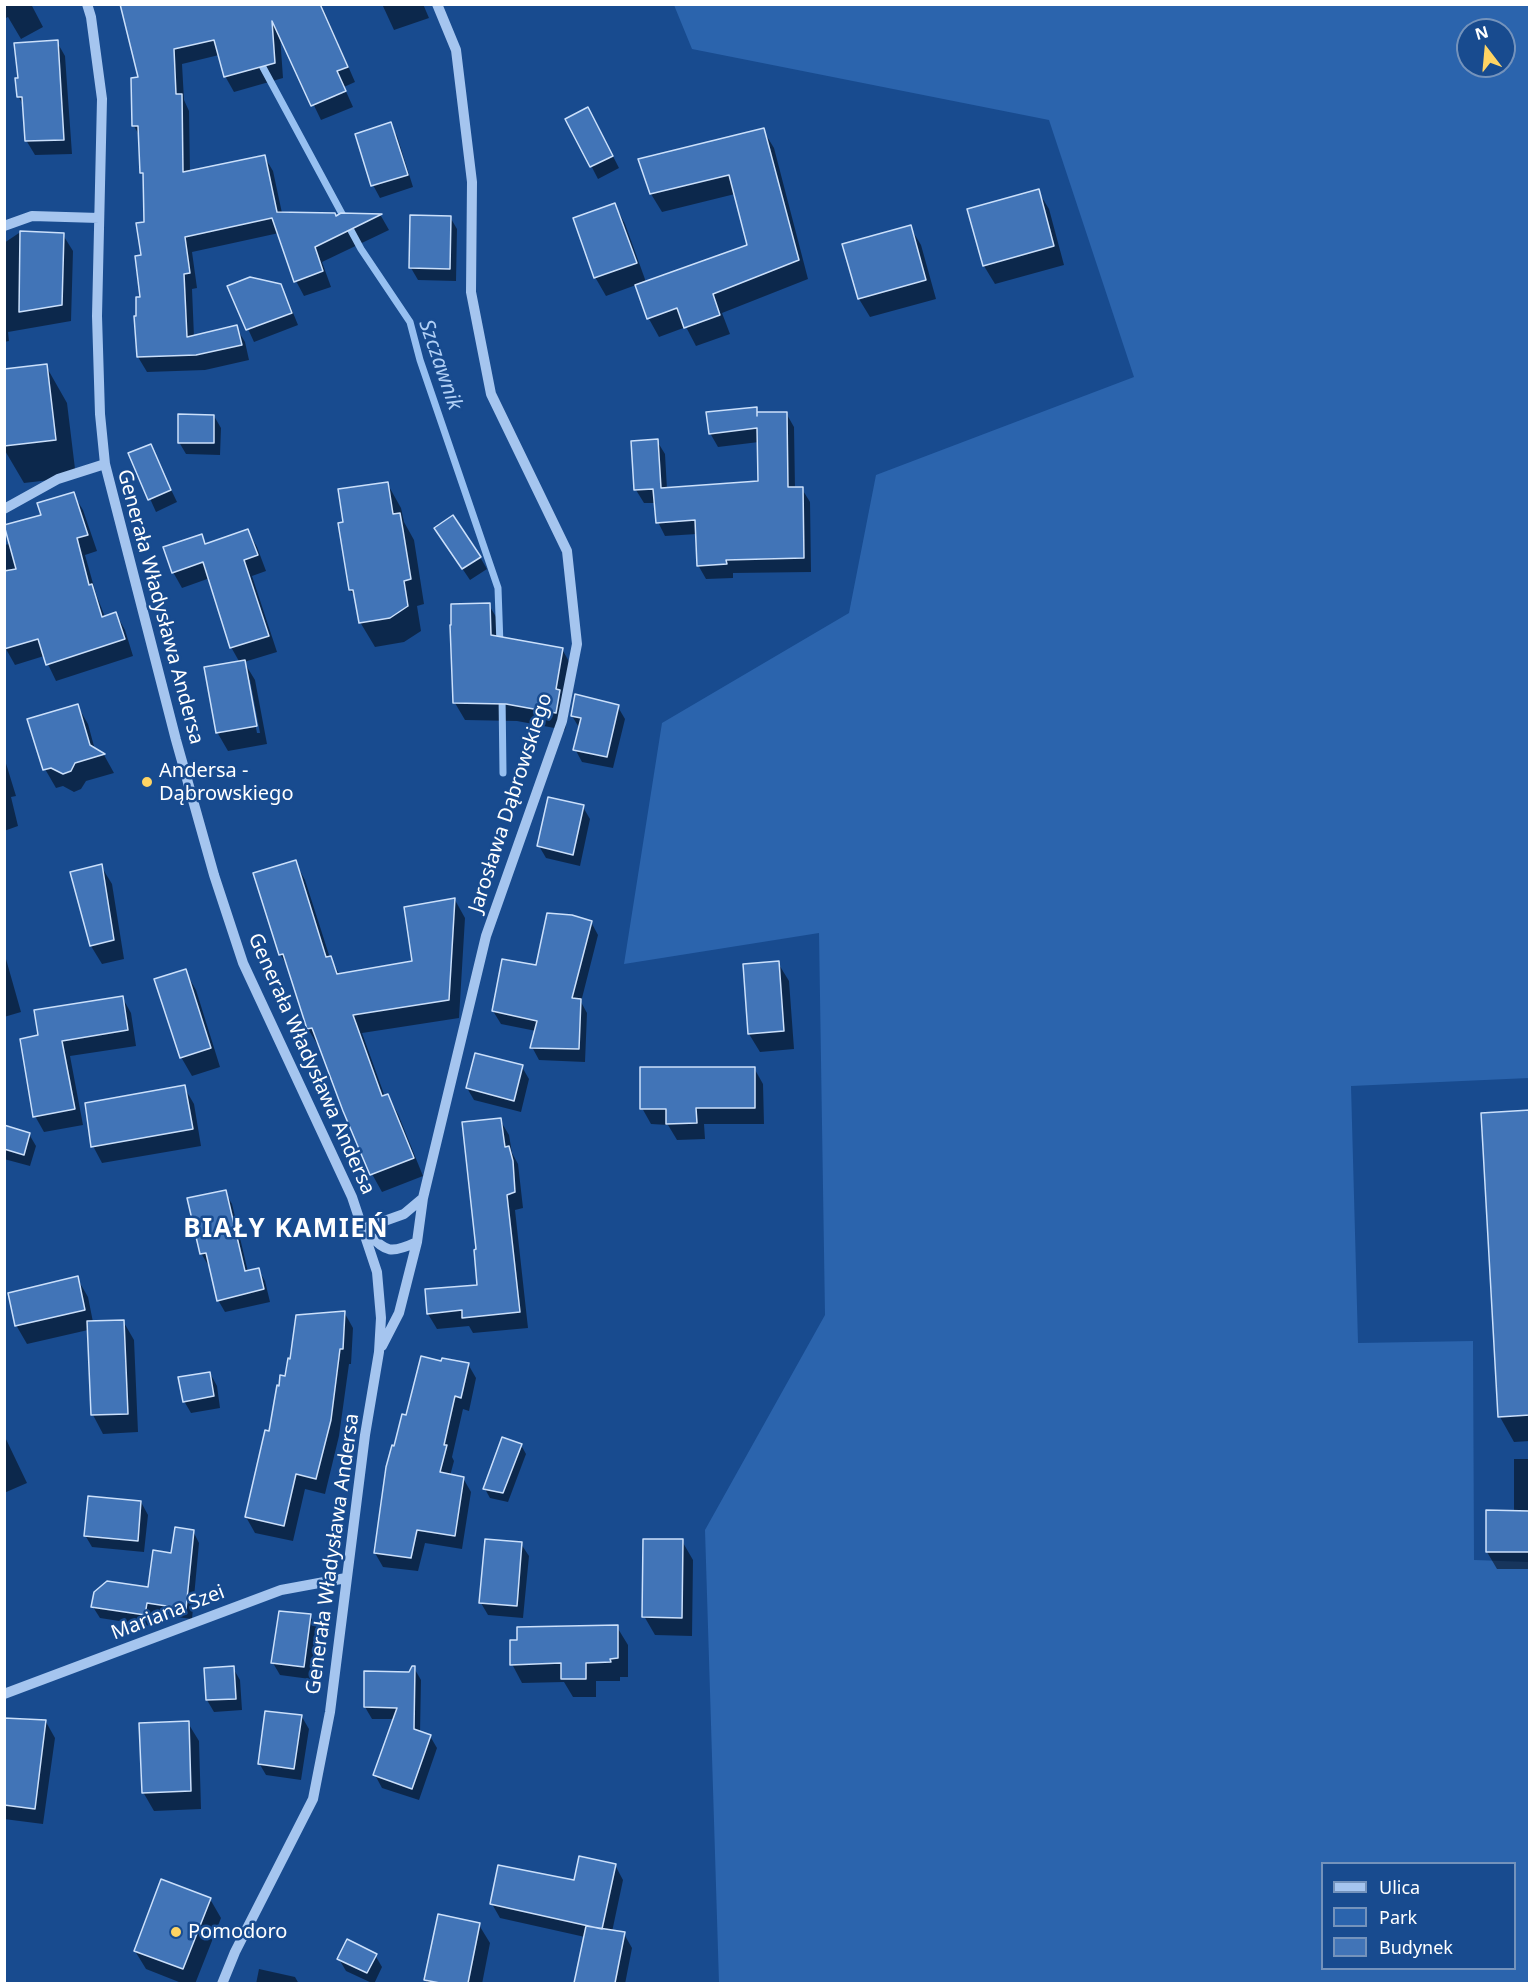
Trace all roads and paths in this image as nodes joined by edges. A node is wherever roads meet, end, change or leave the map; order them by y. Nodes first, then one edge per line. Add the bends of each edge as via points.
1 (87, 4) edge
2 (437, 4) edge
3 (99, 218) junction
4 (4, 226) edge
5 (105, 464) junction
6 (4, 509) edge
7 (423, 1198) junction
8 (363, 1229) junction
9 (417, 1242) junction
10 (379, 1352) junction
11 (346, 1578) junction
12 (4, 1694) edge
13 (222, 1983) edge

1 - 3 street, Generała Władysława Andersa via 102,99
2 - 7 street, Jarosława Dąbrowskiego via 456,50 472,182 471,292 491,394 567,551 577,644 562,721 486,936
3 - 4 street via 32,216
3 - 5 street, Generała Władysława Andersa via 98,360
5 - 6 street via 58,479
5 - 8 street, Generała Władysława Andersa via 188,783 243,963 352,1197
7 - 8 street via 404,1214
7 - 9 street, Jarosława Dąbrowskiego
8 - 9 street via 385,1249 395,1251
8 - 10 street, Generała Władysława Andersa via 377,1272
9 - 10 street, Jarosława Dąbrowskiego via 399,1313
10 - 11 street, Generała Władysława Andersa
11 - 12 street, Mariana Szei via 280,1590
11 - 13 street, Generała Władysława Andersa via 330,1712 313,1799

